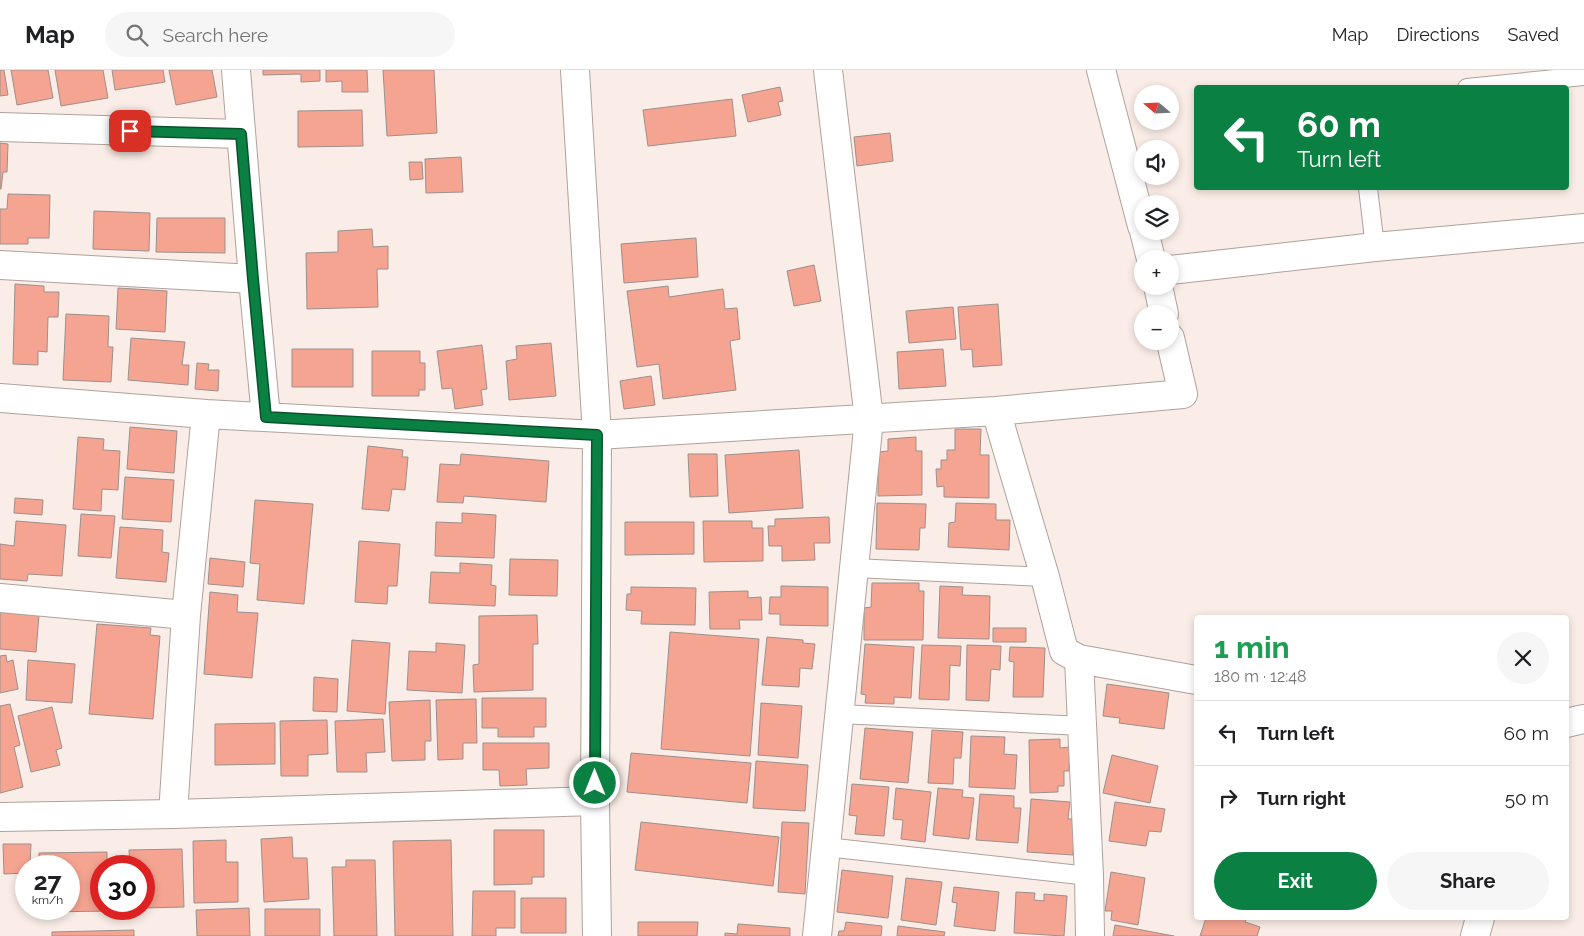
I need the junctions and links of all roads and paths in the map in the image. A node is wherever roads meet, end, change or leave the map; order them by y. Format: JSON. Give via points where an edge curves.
{"nodes":[{"id":1,"x":236,"y":70,"type":"edge"},
{"id":2,"x":574,"y":70,"type":"edge"},
{"id":3,"x":828,"y":70,"type":"edge"},
{"id":4,"x":1101,"y":70,"type":"edge"},
{"id":5,"x":1584,"y":76,"type":"edge"},
{"id":6,"x":1496,"y":85,"type":"edge"},
{"id":7,"x":0,"y":127,"type":"edge"},
{"id":8,"x":241,"y":134,"type":"junction"},
{"id":9,"x":1368,"y":190,"type":"edge"},
{"id":10,"x":1134,"y":196,"type":"edge"},
{"id":11,"x":1584,"y":228,"type":"edge"},
{"id":12,"x":1375,"y":247,"type":"junction"},
{"id":13,"x":0,"y":265,"type":"edge"},
{"id":14,"x":1179,"y":269,"type":"edge"},
{"id":15,"x":253,"y":279,"type":"junction"},
{"id":16,"x":1173,"y":350,"type":"edge"},
{"id":17,"x":0,"y":398,"type":"edge"},
{"id":18,"x":996,"y":411,"type":"junction"},
{"id":19,"x":206,"y":414,"type":"junction"},
{"id":20,"x":266,"y":417,"type":"junction"},
{"id":21,"x":869,"y":418,"type":"junction"},
{"id":22,"x":597,"y":435,"type":"junction"},
{"id":23,"x":854,"y":568,"type":"junction"},
{"id":24,"x":1045,"y":577,"type":"junction"},
{"id":25,"x":0,"y":598,"type":"edge"},
{"id":26,"x":186,"y":615,"type":"junction"},
{"id":27,"x":1079,"y":659,"type":"junction"},
{"id":28,"x":1194,"y":680,"type":"edge"},
{"id":29,"x":840,"y":714,"type":"junction"},
{"id":30,"x":1584,"y":719,"type":"edge"},
{"id":31,"x":1569,"y":722,"type":"edge"},
{"id":32,"x":1082,"y":726,"type":"junction"},
{"id":33,"x":595,"y":802,"type":"junction"},
{"id":34,"x":173,"y":814,"type":"junction"},
{"id":35,"x":0,"y":817,"type":"edge"},
{"id":36,"x":826,"y":847,"type":"junction"},
{"id":37,"x":1089,"y":876,"type":"junction"},
{"id":38,"x":1479,"y":920,"type":"edge"},
{"id":39,"x":598,"y":936,"type":"edge"},
{"id":40,"x":817,"y":936,"type":"edge"},
{"id":41,"x":1090,"y":936,"type":"edge"},
{"id":42,"x":1475,"y":936,"type":"edge"}],
"edges":[{"from":1,"to":8,"type":"street"},
{"from":2,"to":22,"type":"street"},
{"from":3,"to":21,"type":"street"},
{"from":4,"to":10,"type":"street"},
{"from":5,"to":6,"type":"lane"},
{"from":7,"to":8,"type":"street"},
{"from":8,"to":15,"type":"street"},
{"from":9,"to":12,"type":"lane"},
{"from":11,"to":12,"type":"street"},
{"from":12,"to":14,"type":"street"},
{"from":13,"to":15,"type":"street"},
{"from":15,"to":20,"type":"street"},
{"from":16,"to":18,"type":"street","via":[[1183,394]]},
{"from":17,"to":19,"type":"street"},
{"from":18,"to":21,"type":"street"},
{"from":18,"to":24,"type":"street"},
{"from":19,"to":20,"type":"street"},
{"from":19,"to":26,"type":"street"},
{"from":20,"to":22,"type":"street"},
{"from":21,"to":22,"type":"street"},
{"from":21,"to":23,"type":"street"},
{"from":22,"to":33,"type":"street"},
{"from":23,"to":24,"type":"lane"},
{"from":23,"to":29,"type":"street"},
{"from":24,"to":27,"type":"street","via":[[1064,651]]},
{"from":25,"to":26,"type":"street"},
{"from":26,"to":34,"type":"street"},
{"from":27,"to":28,"type":"street"},
{"from":27,"to":32,"type":"street"},
{"from":29,"to":32,"type":"lane"},
{"from":29,"to":36,"type":"street"},
{"from":30,"to":31,"type":"street"},
{"from":32,"to":37,"type":"street"},
{"from":33,"to":34,"type":"street"},
{"from":33,"to":39,"type":"street"},
{"from":34,"to":35,"type":"street"},
{"from":36,"to":37,"type":"lane"},
{"from":36,"to":40,"type":"street"},
{"from":37,"to":41,"type":"street"},
{"from":38,"to":42,"type":"street"}]}
